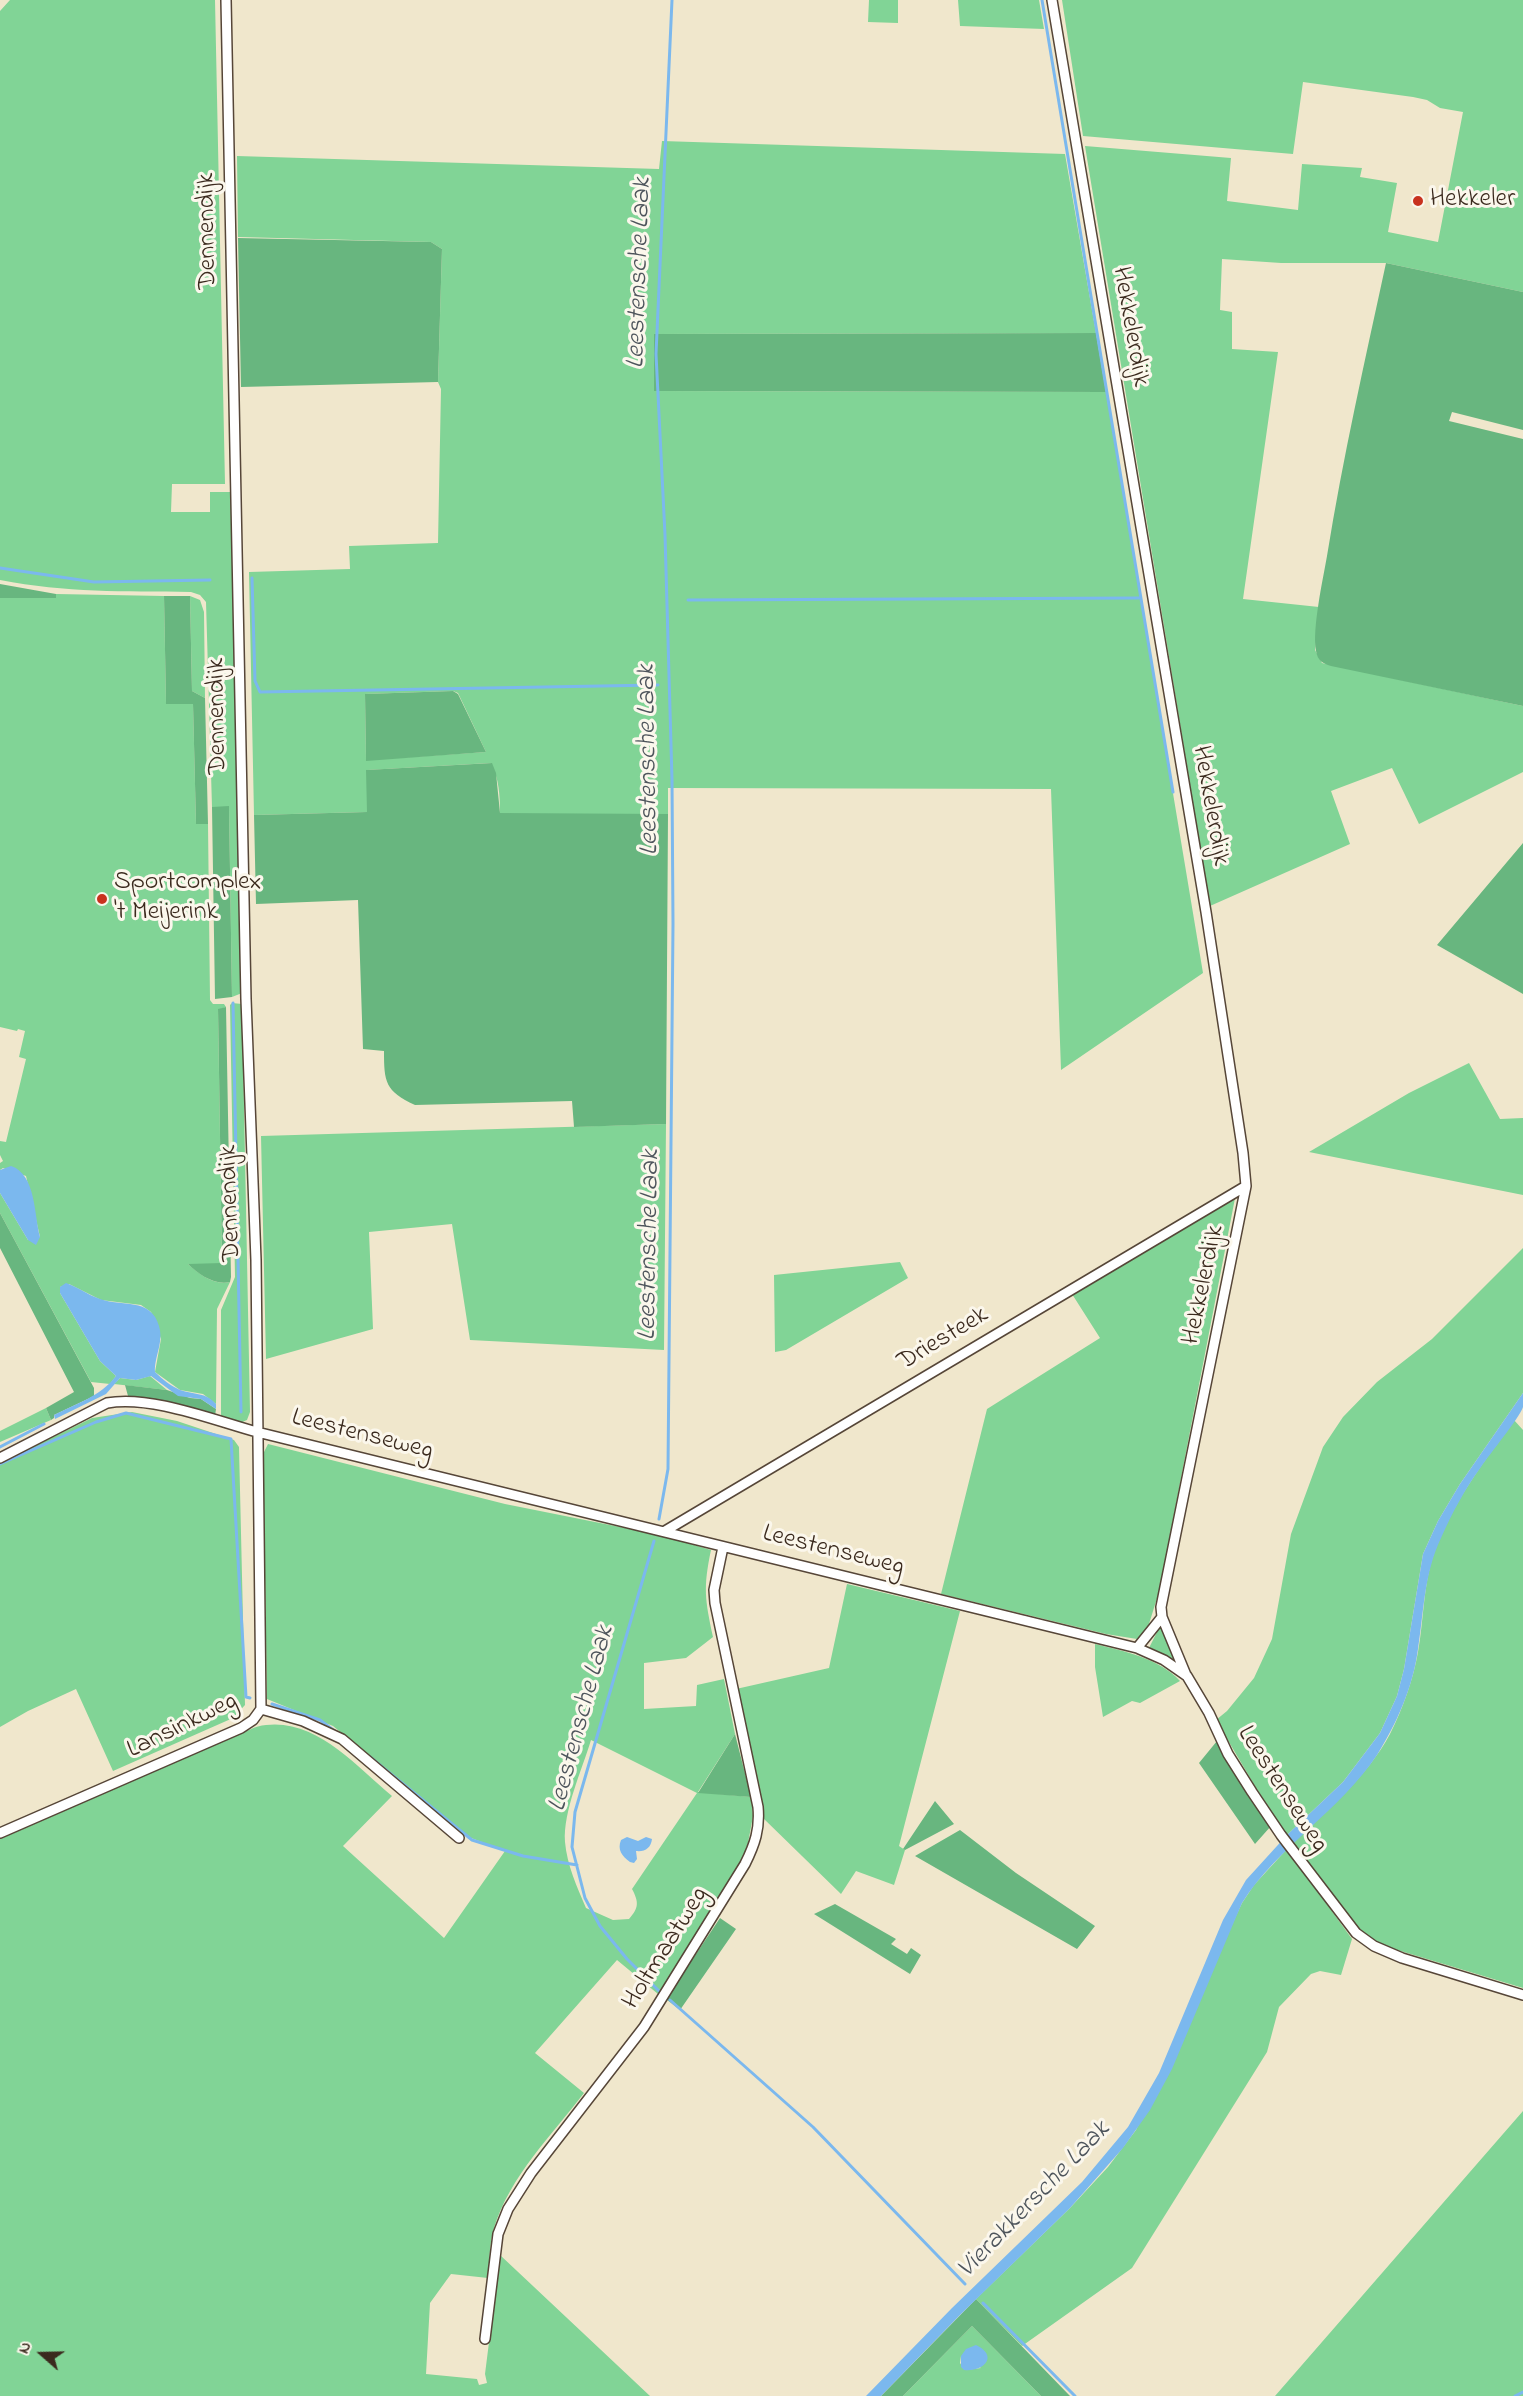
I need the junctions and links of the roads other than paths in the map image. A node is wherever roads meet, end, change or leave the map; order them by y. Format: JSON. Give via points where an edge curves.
{"nodes":[{"id":1,"x":226,"y":0,"type":"edge"},
{"id":2,"x":1052,"y":0,"type":"edge"},
{"id":3,"x":1246,"y":1186,"type":"junction"},
{"id":4,"x":257,"y":1432,"type":"junction"},
{"id":5,"x":0,"y":1458,"type":"edge"},
{"id":6,"x":665,"y":1531,"type":"junction"},
{"id":7,"x":723,"y":1547,"type":"junction"},
{"id":8,"x":1162,"y":1617,"type":"junction"},
{"id":9,"x":1137,"y":1648,"type":"junction"},
{"id":10,"x":1187,"y":1676,"type":"junction"},
{"id":11,"x":261,"y":1709,"type":"junction"},
{"id":12,"x":0,"y":1833,"type":"edge"},
{"id":13,"x":459,"y":1838,"type":"dead end"},
{"id":14,"x":1523,"y":1995,"type":"edge"},
{"id":15,"x":485,"y":2339,"type":"dead end"}],
"edges":[{"from":1,"to":4,"type":"street","name":"Dennendijk"},
{"from":2,"to":3,"type":"street","name":"Hekkelerdijk","via":[[1206,912]]},
{"from":3,"to":6,"type":"street","name":"Driesteek"},
{"from":3,"to":8,"type":"street","name":"Hekkelerdijk","via":[[1167,1569]]},
{"from":4,"to":5,"type":"street","name":"Leestenseweg","via":[[154,1404],[122,1401],[92,1410]]},
{"from":4,"to":6,"type":"street","name":"Leestenseweg"},
{"from":4,"to":11,"type":"street","name":"Lansinkweg"},
{"from":6,"to":7,"type":"street","name":"Leestenseweg"},
{"from":7,"to":9,"type":"street","name":"Leestenseweg"},
{"from":7,"to":15,"type":"street","name":"Holtmaatweg","via":[[715,1603],[758,1807],[760,1824],[755,1842],[644,2026],[531,2173],[508,2209],[498,2234]]},
{"from":8,"to":9,"type":"street"},
{"from":8,"to":10,"type":"street","name":"Hekkelerdijk"},
{"from":9,"to":10,"type":"street","name":"Leestenseweg"},
{"from":10,"to":14,"type":"street","name":"Leestenseweg","via":[[1228,1754],[1258,1800],[1356,1933],[1402,1958]]},
{"from":11,"to":12,"type":"street","name":"Lansinkweg","via":[[241,1728]]},
{"from":11,"to":13,"type":"street","via":[[303,1721],[342,1739]]}]}
